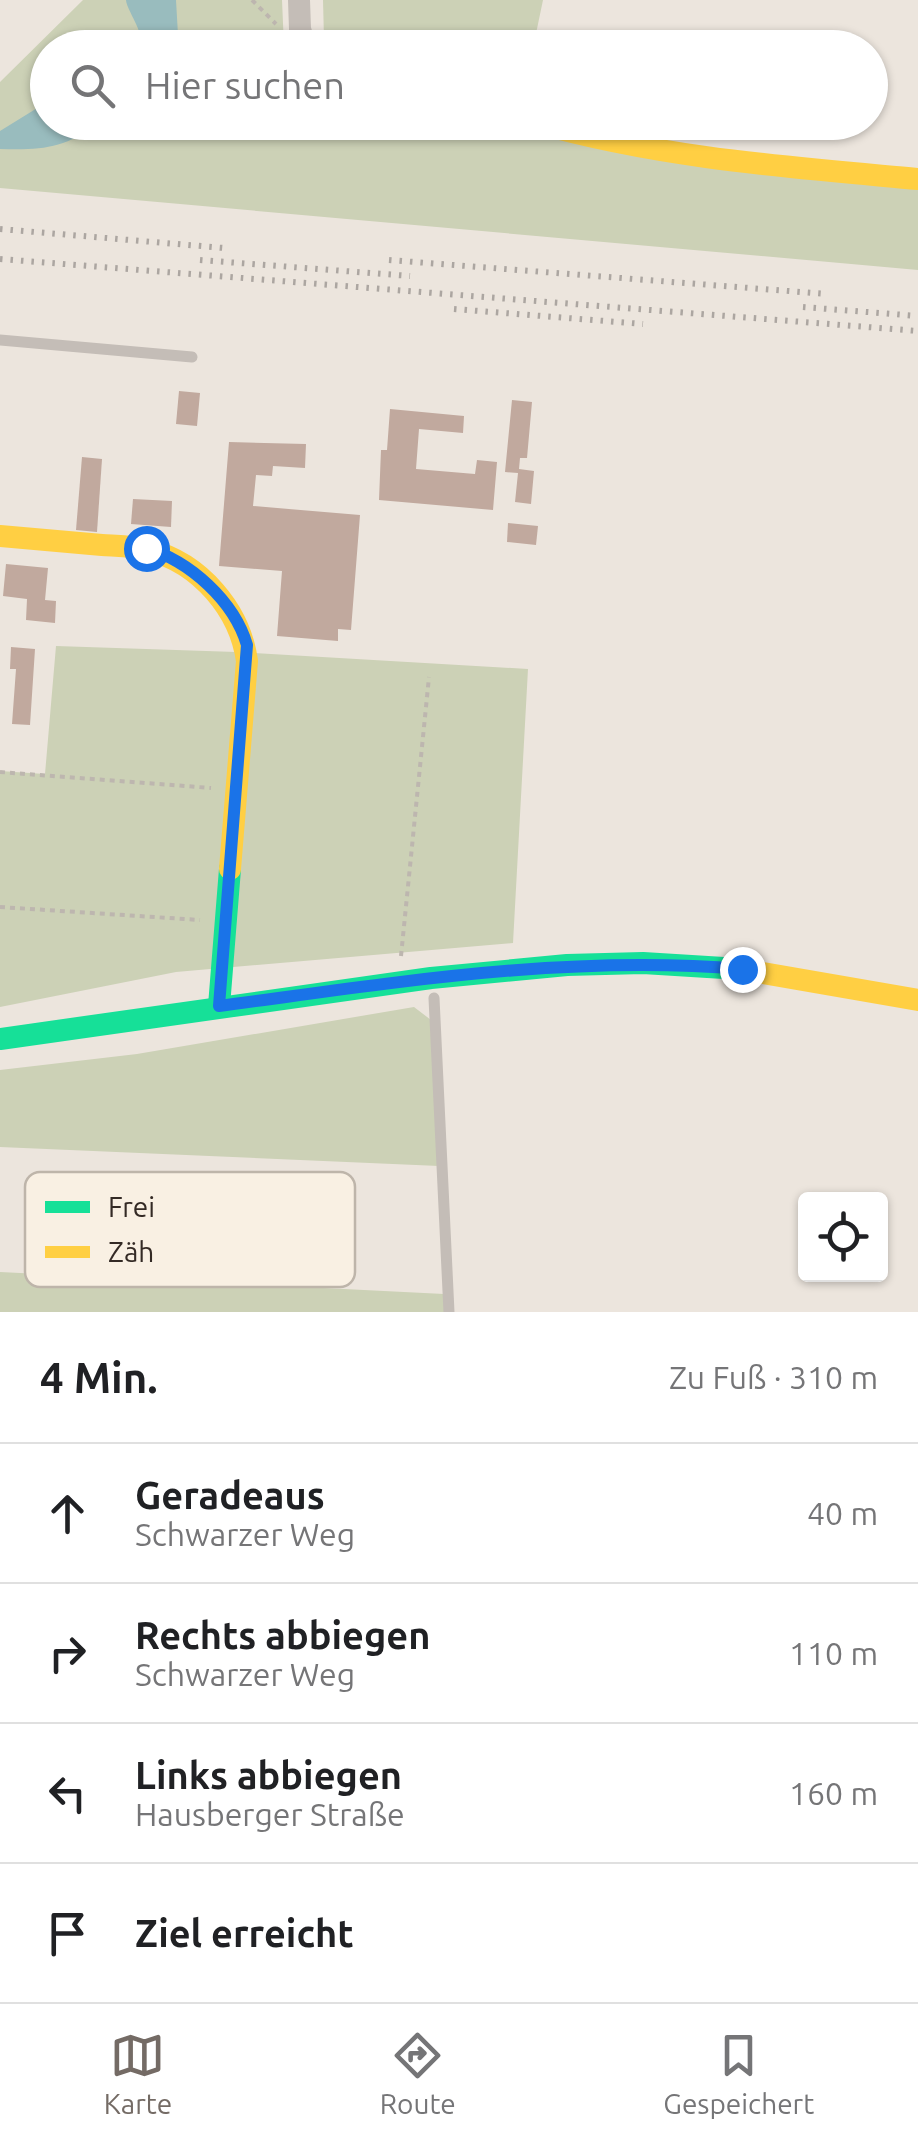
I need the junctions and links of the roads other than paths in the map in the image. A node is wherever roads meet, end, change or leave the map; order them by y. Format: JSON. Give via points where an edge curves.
{"nodes":[{"id":1,"x":300,"y":2,"type":"edge"},
{"id":2,"x":302,"y":30,"type":"edge"},
{"id":3,"x":610,"y":140,"type":"edge"},
{"id":4,"x":918,"y":178,"type":"edge"},
{"id":5,"x":0,"y":340,"type":"edge"},
{"id":6,"x":192,"y":357,"type":"dead end"},
{"id":7,"x":0,"y":536,"type":"edge"},
{"id":8,"x":434,"y":998,"type":"dead end"},
{"id":9,"x":918,"y":1000,"type":"edge"},
{"id":10,"x":219,"y":1006,"type":"junction"},
{"id":11,"x":0,"y":1039,"type":"edge"},
{"id":12,"x":449,"y":1312,"type":"edge"}],
"edges":[{"from":1,"to":2,"type":"street"},
{"from":3,"to":4,"type":"street","via":[[736,162]]},
{"from":5,"to":6,"type":"lane"},
{"from":7,"to":10,"type":"street","via":[[146,548],[180,563],[242,629],[247,645]]},
{"from":8,"to":12,"type":"lane"},
{"from":9,"to":10,"type":"street","via":[[693,964],[567,965]]},
{"from":10,"to":11,"type":"street"}]}
